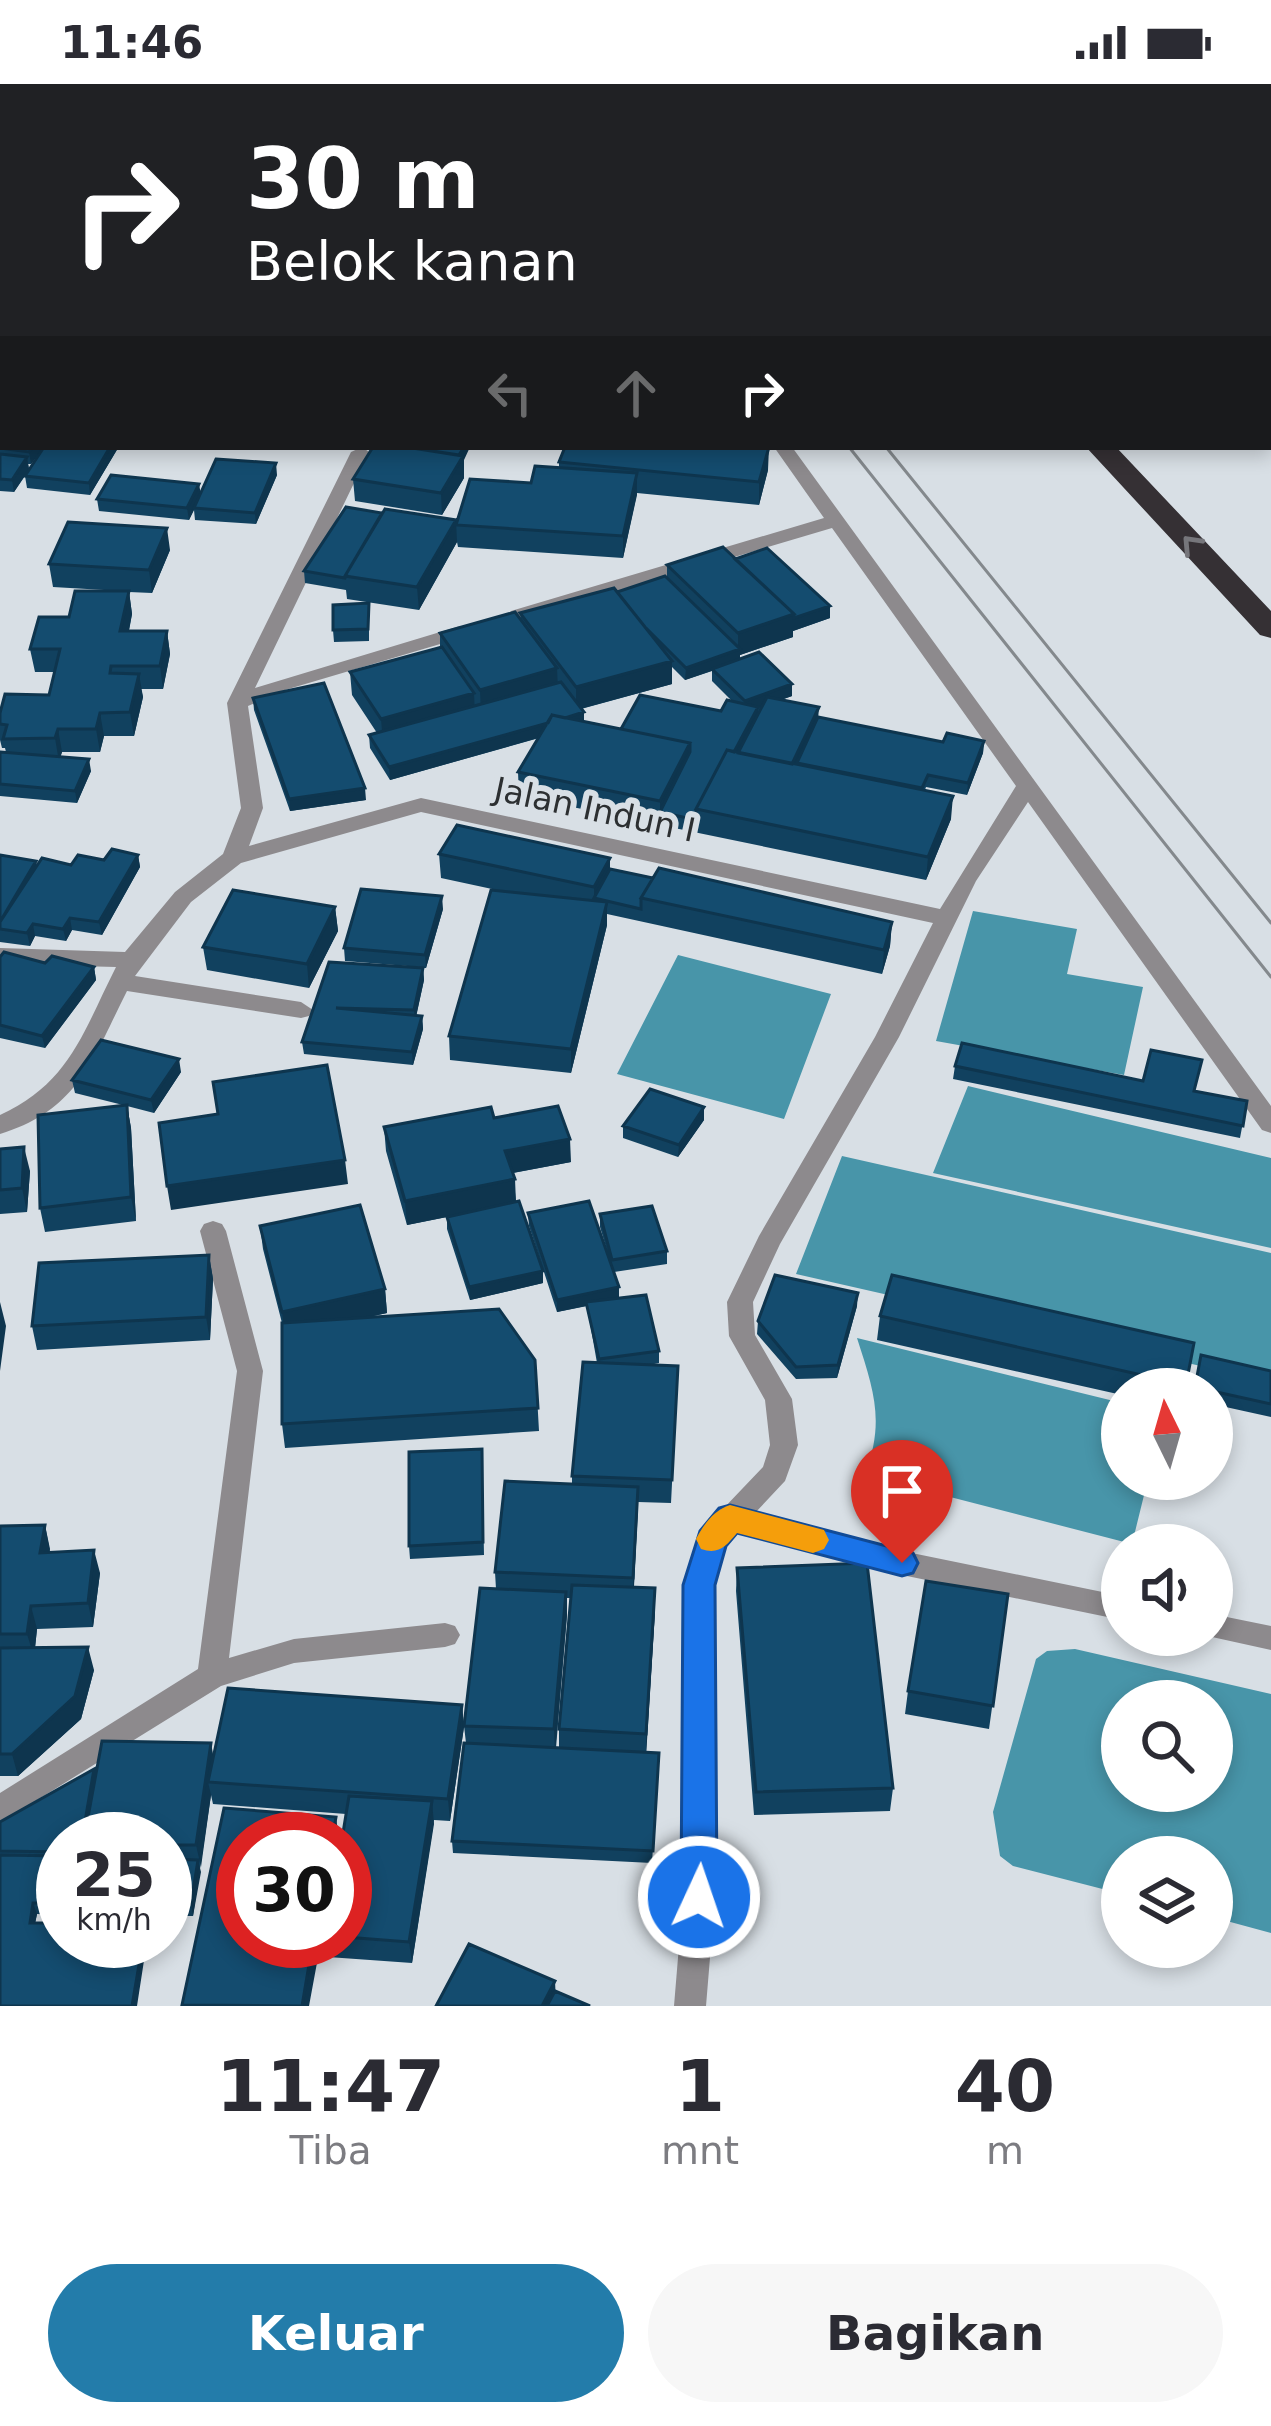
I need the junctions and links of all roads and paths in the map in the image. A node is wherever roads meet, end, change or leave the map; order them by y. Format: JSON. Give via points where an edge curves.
{"nodes":[{"id":1,"x":785,"y":450,"type":"edge"},
{"id":2,"x":1103,"y":450,"type":"edge"},
{"id":3,"x":360,"y":452,"type":"dead end"},
{"id":4,"x":839,"y":520,"type":"junction"},
{"id":5,"x":1271,"y":629,"type":"edge"},
{"id":6,"x":237,"y":703,"type":"junction"},
{"id":7,"x":1029,"y":783,"type":"junction"},
{"id":8,"x":233,"y":858,"type":"junction"},
{"id":9,"x":946,"y":918,"type":"junction"},
{"id":10,"x":0,"y":956,"type":"edge"},
{"id":11,"x":126,"y":971,"type":"junction"},
{"id":12,"x":301,"y":1010,"type":"dead end"},
{"id":13,"x":1271,"y":1124,"type":"edge"},
{"id":14,"x":0,"y":1125,"type":"edge"},
{"id":15,"x":213,"y":1231,"type":"dead end"},
{"id":16,"x":730,"y":1518,"type":"junction"},
{"id":17,"x":1101,"y":1604,"type":"edge"},
{"id":18,"x":1233,"y":1631,"type":"edge"},
{"id":19,"x":445,"y":1635,"type":"dead end"},
{"id":20,"x":1271,"y":1639,"type":"edge"},
{"id":21,"x":212,"y":1676,"type":"junction"},
{"id":22,"x":0,"y":1809,"type":"edge"},
{"id":23,"x":690,"y":2006,"type":"edge"}],
"edges":[{"from":1,"to":4,"type":"street"},
{"from":5,"to":2,"type":"highway","one_way":true},
{"from":3,"to":6,"type":"street"},
{"from":4,"to":6,"type":"street"},
{"from":4,"to":7,"type":"street"},
{"from":6,"to":8,"type":"street","via":[[252,808]]},
{"from":7,"to":9,"type":"street"},
{"from":7,"to":13,"type":"street"},
{"from":8,"to":9,"type":"street","name":"Jalan Indun I","via":[[421,805]]},
{"from":8,"to":11,"type":"street","via":[[183,897]]},
{"from":9,"to":16,"type":"street","via":[[740,1302],[742,1336],[778,1399],[784,1444],[775,1473]]},
{"from":10,"to":11,"type":"street"},
{"from":11,"to":12,"type":"street"},
{"from":11,"to":14,"type":"street","via":[[70,1080]]},
{"from":15,"to":21,"type":"street","via":[[250,1371]]},
{"from":16,"to":17,"type":"street"},
{"from":16,"to":23,"type":"street","via":[[711,1540],[699,1585],[702,1861]]},
{"from":18,"to":20,"type":"street"},
{"from":19,"to":21,"type":"street","via":[[294,1651]]},
{"from":21,"to":22,"type":"street"}]}
